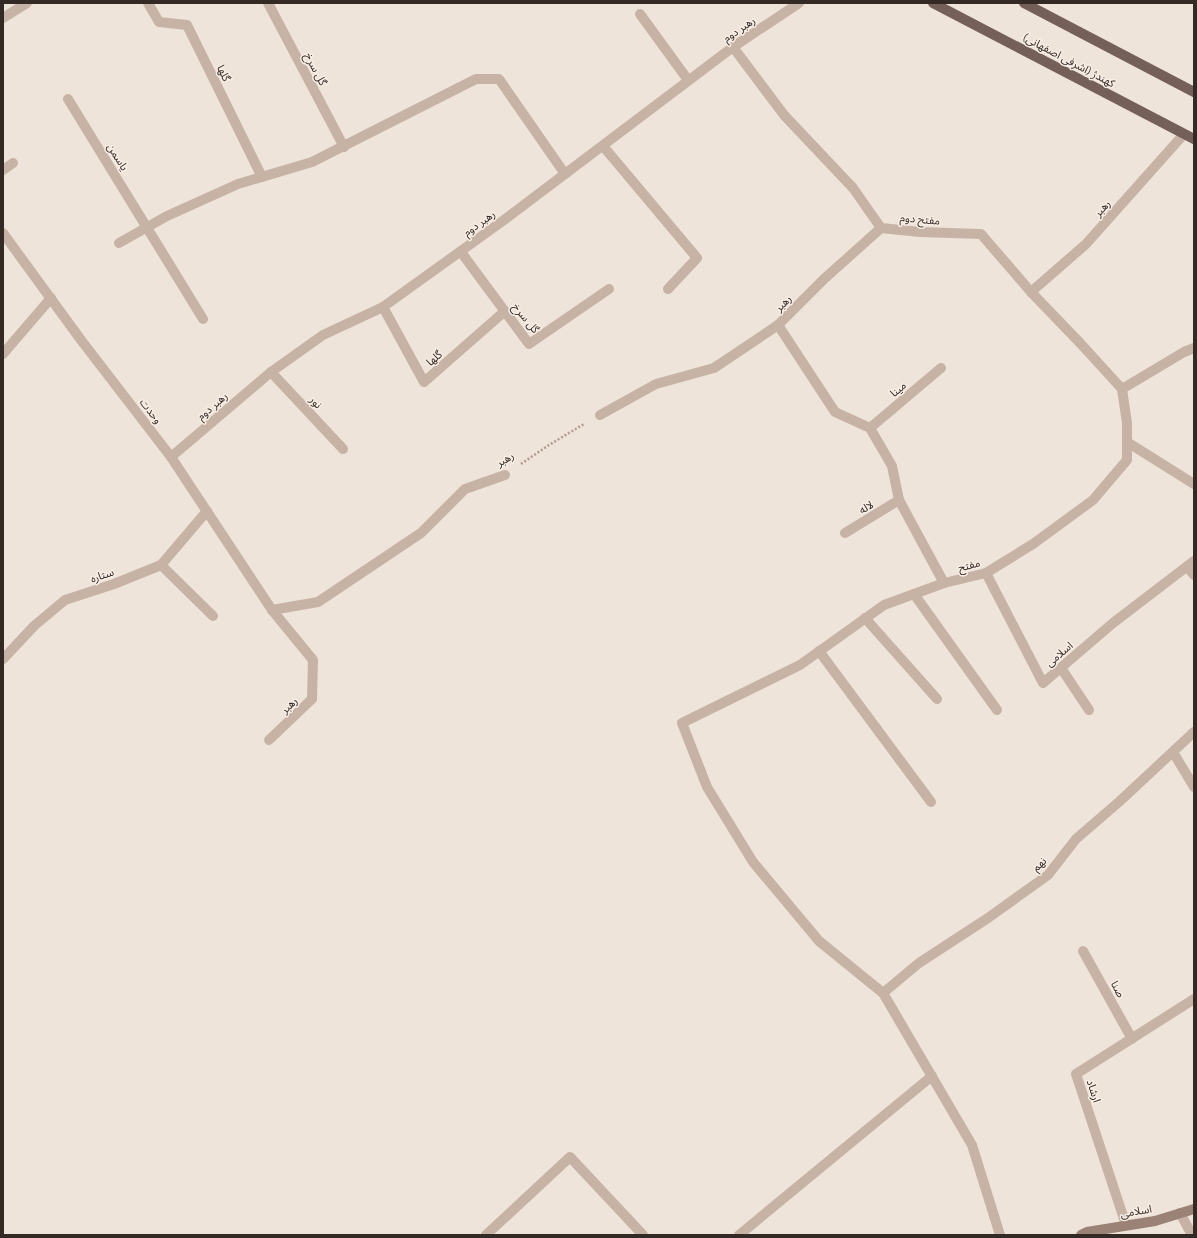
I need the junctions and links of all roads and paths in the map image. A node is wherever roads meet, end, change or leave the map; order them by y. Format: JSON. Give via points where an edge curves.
{"nodes":[{"id":1,"x":27,"y":3,"type":"edge"},
{"id":2,"x":148,"y":3,"type":"edge"},
{"id":3,"x":268,"y":3,"type":"edge"},
{"id":4,"x":799,"y":3,"type":"edge"},
{"id":5,"x":933,"y":3,"type":"edge"},
{"id":6,"x":1024,"y":3,"type":"edge"},
{"id":7,"x":640,"y":14,"type":"dead end"},
{"id":8,"x":3,"y":18,"type":"edge"},
{"id":9,"x":733,"y":47,"type":"junction"},
{"id":10,"x":688,"y":80,"type":"junction"},
{"id":11,"x":1194,"y":92,"type":"edge"},
{"id":12,"x":68,"y":99,"type":"dead end"},
{"id":13,"x":1184,"y":134,"type":"junction"},
{"id":14,"x":1194,"y":139,"type":"edge"},
{"id":15,"x":603,"y":146,"type":"junction"},
{"id":16,"x":344,"y":147,"type":"junction"},
{"id":17,"x":13,"y":163,"type":"dead end"},
{"id":18,"x":3,"y":170,"type":"edge"},
{"id":19,"x":565,"y":174,"type":"junction"},
{"id":20,"x":262,"y":177,"type":"junction"},
{"id":21,"x":147,"y":228,"type":"junction"},
{"id":22,"x":881,"y":228,"type":"junction"},
{"id":23,"x":3,"y":233,"type":"edge"},
{"id":24,"x":119,"y":243,"type":"dead end"},
{"id":25,"x":461,"y":252,"type":"junction"},
{"id":26,"x":609,"y":289,"type":"dead end"},
{"id":27,"x":668,"y":289,"type":"dead end"},
{"id":28,"x":1031,"y":292,"type":"junction"},
{"id":29,"x":51,"y":298,"type":"junction"},
{"id":30,"x":383,"y":308,"type":"junction"},
{"id":31,"x":505,"y":311,"type":"junction"},
{"id":32,"x":203,"y":319,"type":"dead end"},
{"id":33,"x":778,"y":326,"type":"junction"},
{"id":34,"x":1194,"y":348,"type":"edge"},
{"id":35,"x":3,"y":354,"type":"edge"},
{"id":36,"x":941,"y":368,"type":"dead end"},
{"id":37,"x":271,"y":372,"type":"junction"},
{"id":38,"x":1122,"y":389,"type":"junction"},
{"id":39,"x":600,"y":415,"type":"joint"},
{"id":40,"x":870,"y":428,"type":"junction"},
{"id":41,"x":1127,"y":442,"type":"junction"},
{"id":42,"x":343,"y":450,"type":"dead end"},
{"id":43,"x":171,"y":457,"type":"junction"},
{"id":44,"x":505,"y":475,"type":"joint"},
{"id":45,"x":1194,"y":484,"type":"edge"},
{"id":46,"x":899,"y":500,"type":"junction"},
{"id":47,"x":207,"y":511,"type":"junction"},
{"id":48,"x":846,"y":533,"type":"dead end"},
{"id":49,"x":1190,"y":564,"type":"edge"},
{"id":50,"x":161,"y":565,"type":"junction"},
{"id":51,"x":986,"y":573,"type":"junction"},
{"id":52,"x":1194,"y":575,"type":"edge"},
{"id":53,"x":944,"y":583,"type":"junction"},
{"id":54,"x":914,"y":594,"type":"junction"},
{"id":55,"x":272,"y":610,"type":"junction"},
{"id":56,"x":213,"y":616,"type":"dead end"},
{"id":57,"x":865,"y":618,"type":"junction"},
{"id":58,"x":819,"y":651,"type":"junction"},
{"id":59,"x":3,"y":659,"type":"edge"},
{"id":60,"x":1061,"y":668,"type":"junction"},
{"id":61,"x":936,"y":699,"type":"dead end"},
{"id":62,"x":997,"y":710,"type":"dead end"},
{"id":63,"x":1089,"y":710,"type":"dead end"},
{"id":64,"x":1194,"y":732,"type":"edge"},
{"id":65,"x":269,"y":740,"type":"dead end"},
{"id":66,"x":1173,"y":752,"type":"junction"},
{"id":67,"x":1194,"y":787,"type":"edge"},
{"id":68,"x":931,"y":802,"type":"dead end"},
{"id":69,"x":1083,"y":951,"type":"dead end"},
{"id":70,"x":883,"y":993,"type":"junction"},
{"id":71,"x":1194,"y":999,"type":"edge"},
{"id":72,"x":1132,"y":1039,"type":"junction"},
{"id":73,"x":932,"y":1076,"type":"junction"},
{"id":74,"x":1194,"y":1209,"type":"edge"},
{"id":75,"x":1180,"y":1213,"type":"junction"},
{"id":76,"x":1126,"y":1225,"type":"junction"},
{"id":77,"x":486,"y":1235,"type":"edge"},
{"id":78,"x":643,"y":1235,"type":"edge"},
{"id":79,"x":740,"y":1235,"type":"edge"},
{"id":80,"x":1000,"y":1235,"type":"edge"},
{"id":81,"x":1081,"y":1235,"type":"edge"},
{"id":82,"x":1192,"y":1235,"type":"edge"}],
"edges":[{"from":1,"to":8,"type":"street"},
{"from":2,"to":20,"type":"street","name":"گلها","via":[[159,22],[187,25]]},
{"from":3,"to":16,"type":"street","name":"گل سرخ"},
{"from":4,"to":9,"type":"street","name":"رهبر دوم"},
{"from":5,"to":13,"type":"main road","name":"کهندژ (اشرفی اصفهانی)"},
{"from":6,"to":11,"type":"main road"},
{"from":7,"to":10,"type":"street"},
{"from":9,"to":10,"type":"street","name":"رهبر دوم"},
{"from":9,"to":22,"type":"street","via":[[784,115],[853,188]]},
{"from":10,"to":15,"type":"street","name":"رهبر دوم"},
{"from":12,"to":21,"type":"street","name":"یاسمن"},
{"from":13,"to":14,"type":"main road","name":"کهندژ (اشرفی اصفهانی)"},
{"from":13,"to":28,"type":"street","name":"رهبر","via":[[1086,244]]},
{"from":15,"to":19,"type":"street","name":"رهبر دوم"},
{"from":15,"to":27,"type":"street","via":[[698,258]]},
{"from":16,"to":19,"type":"street","via":[[476,79],[498,79]]},
{"from":16,"to":20,"type":"street","via":[[312,162]]},
{"from":17,"to":18,"type":"street"},
{"from":19,"to":25,"type":"street","name":"رهبر دوم"},
{"from":20,"to":21,"type":"street","via":[[238,184],[167,216]]},
{"from":21,"to":24,"type":"street"},
{"from":21,"to":32,"type":"street","name":"یاسمن"},
{"from":22,"to":28,"type":"street","name":"مفتح دوم","via":[[981,234]]},
{"from":22,"to":33,"type":"street","name":"رهبر","via":[[824,279]]},
{"from":23,"to":29,"type":"street","name":"وحدت"},
{"from":25,"to":30,"type":"street","name":"رهبر دوم"},
{"from":25,"to":31,"type":"street","name":"گل سرخ"},
{"from":26,"to":31,"type":"street","name":"گل سرخ","via":[[529,344]]},
{"from":28,"to":38,"type":"street","name":"مفتح دوم"},
{"from":29,"to":35,"type":"street"},
{"from":29,"to":43,"type":"street","name":"وحدت"},
{"from":30,"to":31,"type":"street","name":"گلها","via":[[424,382]]},
{"from":30,"to":37,"type":"street","name":"رهبر دوم","via":[[323,335]]},
{"from":33,"to":39,"type":"street","name":"رهبر","via":[[714,368],[656,384]]},
{"from":33,"to":40,"type":"street","via":[[835,412]]},
{"from":34,"to":38,"type":"street"},
{"from":36,"to":40,"type":"street","name":"مینا"},
{"from":37,"to":42,"type":"street","name":"نور"},
{"from":37,"to":43,"type":"street","name":"رهبر دوم"},
{"from":38,"to":41,"type":"street","name":"مفتح"},
{"from":39,"to":44,"type":"path","name":"رهبر"},
{"from":40,"to":46,"type":"street","via":[[892,466]]},
{"from":41,"to":45,"type":"street"},
{"from":41,"to":51,"type":"street","name":"مفتح","via":[[1127,460],[1093,500],[1033,544]]},
{"from":43,"to":47,"type":"street","name":"وحدت"},
{"from":44,"to":55,"type":"street","name":"رهبر","via":[[465,489],[421,533],[318,602]]},
{"from":46,"to":48,"type":"street","name":"لاله"},
{"from":46,"to":53,"type":"street"},
{"from":47,"to":50,"type":"street","name":"ستاره"},
{"from":47,"to":55,"type":"street","name":"وحدت"},
{"from":49,"to":52,"type":"street","name":"اسلامی"},
{"from":49,"to":60,"type":"street","name":"اسلامی"},
{"from":50,"to":56,"type":"street"},
{"from":50,"to":59,"type":"street","name":"ستاره","via":[[65,600],[34,626]]},
{"from":51,"to":53,"type":"street","name":"مفتح"},
{"from":51,"to":60,"type":"street","name":"اسلامی","via":[[1043,683]]},
{"from":53,"to":54,"type":"street","name":"مفتح"},
{"from":54,"to":57,"type":"street","name":"مفتح","via":[[884,605]]},
{"from":54,"to":62,"type":"street"},
{"from":55,"to":65,"type":"street","name":"رهبر","via":[[313,660],[312,699]]},
{"from":57,"to":58,"type":"street","name":"مفتح"},
{"from":57,"to":61,"type":"street"},
{"from":58,"to":68,"type":"street"},
{"from":58,"to":70,"type":"street","name":"مفتح","via":[[800,665],[682,723],[707,787],[753,862],[819,941]]},
{"from":60,"to":63,"type":"street"},
{"from":64,"to":66,"type":"street","name":"نهم"},
{"from":66,"to":67,"type":"street"},
{"from":66,"to":70,"type":"street","name":"نهم","via":[[1076,839],[1048,875],[919,963]]},
{"from":69,"to":72,"type":"street","name":"صنا"},
{"from":70,"to":73,"type":"street"},
{"from":71,"to":72,"type":"street","name":"ارشاد"},
{"from":72,"to":76,"type":"street","name":"ارشاد","via":[[1076,1074]]},
{"from":73,"to":79,"type":"street"},
{"from":73,"to":80,"type":"street","via":[[972,1145]]},
{"from":74,"to":75,"type":"street","name":"اسلامی"},
{"from":75,"to":76,"type":"street","name":"اسلامی","via":[[1155,1221]]},
{"from":75,"to":82,"type":"street"},
{"from":76,"to":81,"type":"street","name":"اسلامی"},
{"from":77,"to":78,"type":"street","via":[[570,1157]]}]}
